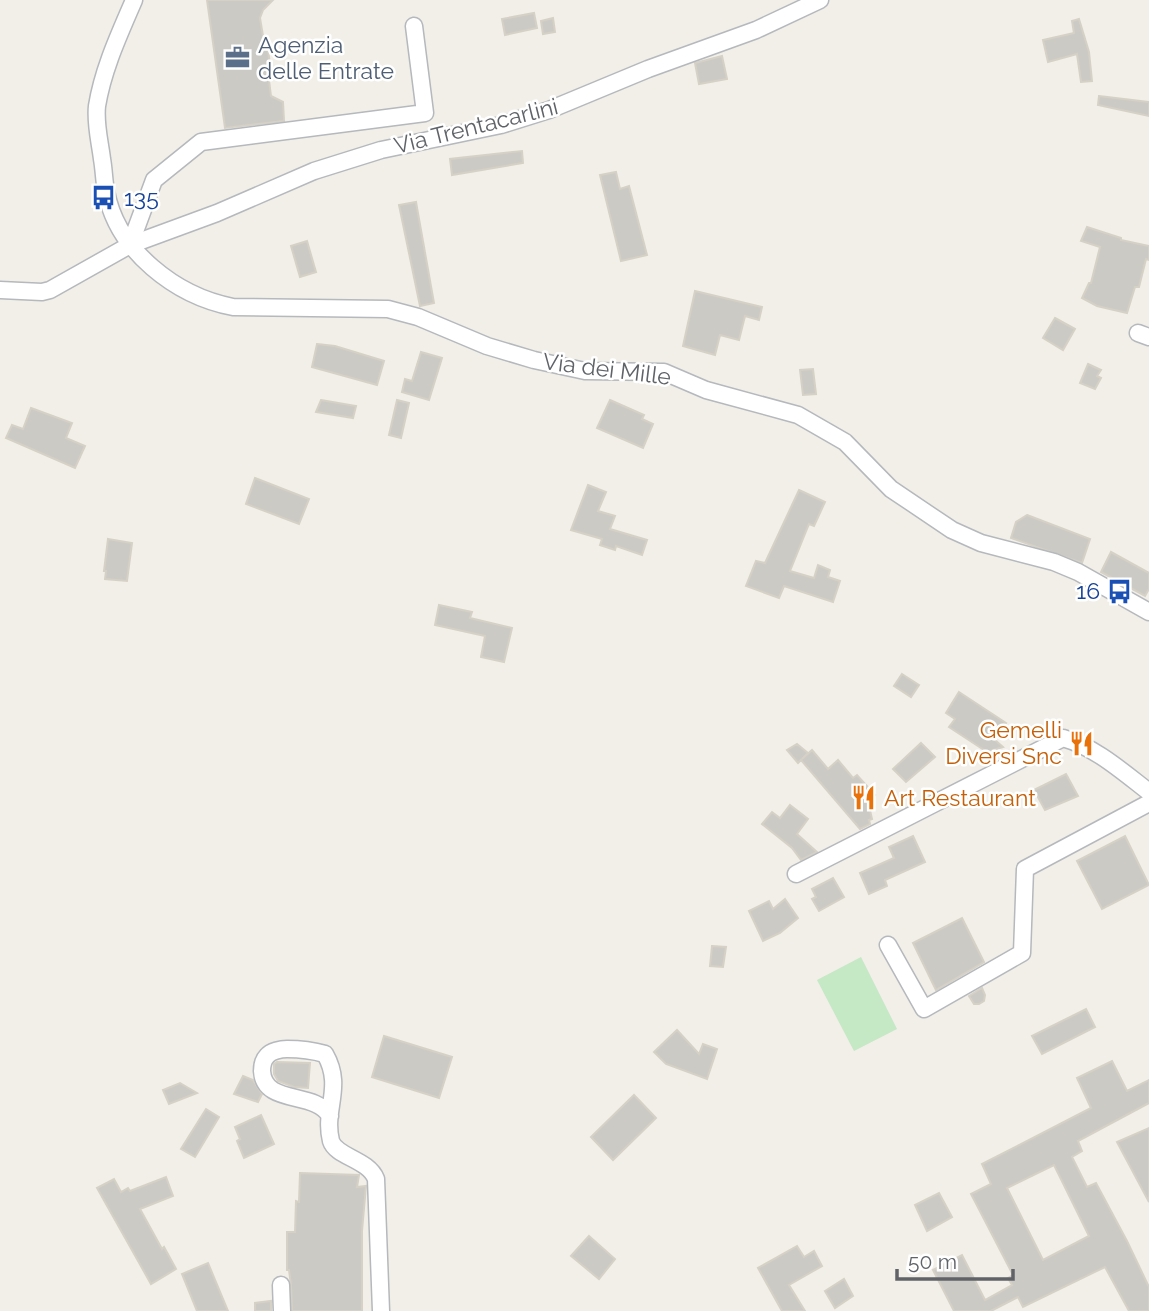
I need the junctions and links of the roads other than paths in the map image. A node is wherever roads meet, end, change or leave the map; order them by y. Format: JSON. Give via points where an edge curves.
{"nodes":[{"id":1,"x":134,"y":0,"type":"edge"},
{"id":2,"x":820,"y":0,"type":"edge"},
{"id":3,"x":414,"y":26,"type":"dead end"},
{"id":4,"x":130,"y":245,"type":"junction"},
{"id":5,"x":0,"y":290,"type":"edge"},
{"id":6,"x":1149,"y":612,"type":"edge"},
{"id":7,"x":1149,"y":792,"type":"edge"},
{"id":8,"x":1149,"y":803,"type":"edge"},
{"id":9,"x":796,"y":874,"type":"dead end"},
{"id":10,"x":888,"y":945,"type":"dead end"},
{"id":11,"x":330,"y":1116,"type":"junction"},
{"id":12,"x":281,"y":1285,"type":"dead end"},
{"id":13,"x":282,"y":1311,"type":"edge"},
{"id":14,"x":381,"y":1311,"type":"edge"}],
"edges":[{"from":1,"to":4,"type":"street","name":"Via dei Mille","via":[[106,67],[96,119],[106,193]]},
{"from":2,"to":4,"type":"street","name":"Via Trentacarlini","via":[[757,30],[549,110],[341,161]]},
{"from":3,"to":4,"type":"street","via":[[425,113],[201,142],[154,180]]},
{"from":4,"to":5,"type":"street","via":[[50,290]]},
{"from":4,"to":6,"type":"street","name":"Via dei Mille","via":[[153,269],[217,303],[388,309],[534,360],[585,371],[664,372],[706,390],[798,415],[845,442],[891,489],[952,530],[981,543],[1054,562]]},
{"from":7,"to":9,"type":"street","via":[[1109,761],[1063,738]]},
{"from":8,"to":10,"type":"street","via":[[1025,869],[1022,953],[923,1009]]},
{"from":11,"to":11,"type":"street","via":[[333,1068],[325,1054],[281,1049],[267,1055],[262,1076],[270,1090],[316,1104]]},
{"from":11,"to":14,"type":"street","via":[[331,1143],[364,1164],[376,1179]]},
{"from":12,"to":13,"type":"street"}]}
